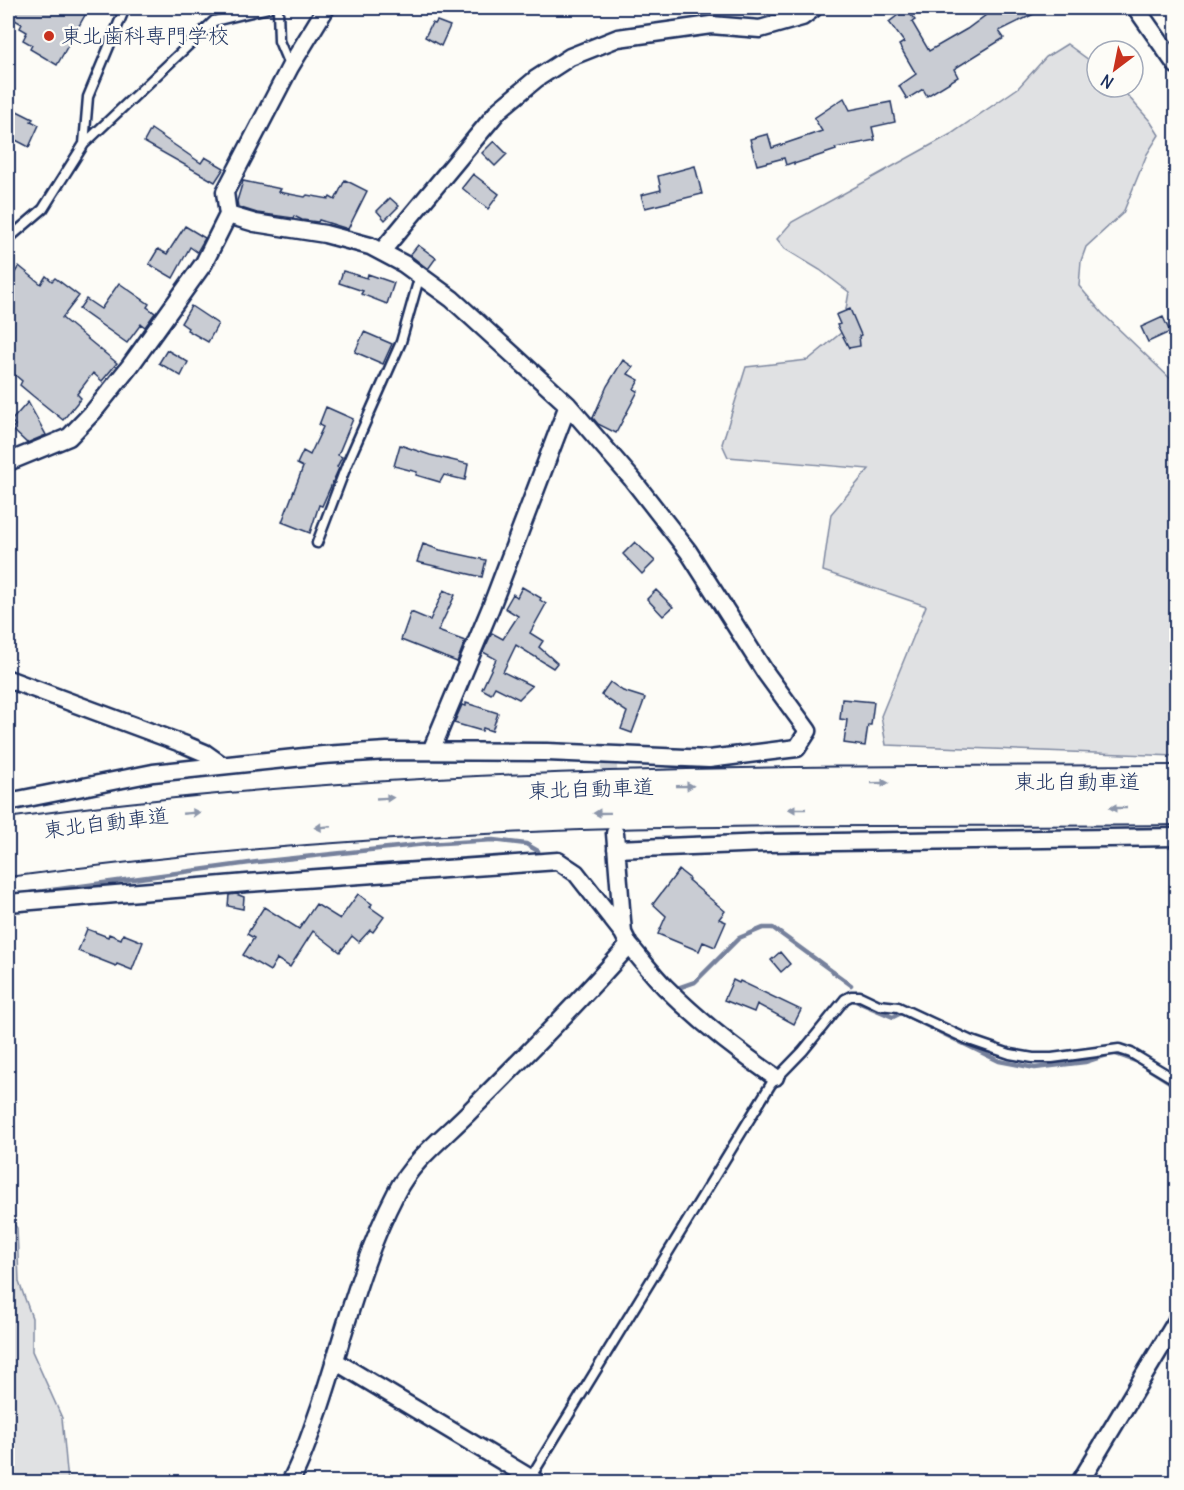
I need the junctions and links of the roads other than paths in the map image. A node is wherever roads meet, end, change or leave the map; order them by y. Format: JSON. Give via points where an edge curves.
{"nodes":[{"id":1,"x":125,"y":8,"type":"edge"},
{"id":2,"x":268,"y":8,"type":"edge"},
{"id":3,"x":278,"y":8,"type":"edge"},
{"id":4,"x":326,"y":8,"type":"edge"},
{"id":5,"x":814,"y":8,"type":"edge"},
{"id":6,"x":1136,"y":8,"type":"edge"},
{"id":7,"x":1176,"y":65,"type":"edge"},
{"id":8,"x":290,"y":67,"type":"junction"},
{"id":9,"x":84,"y":144,"type":"junction"},
{"id":10,"x":228,"y":215,"type":"junction"},
{"id":11,"x":8,"y":239,"type":"edge"},
{"id":12,"x":382,"y":251,"type":"junction"},
{"id":13,"x":420,"y":275,"type":"junction"},
{"id":14,"x":568,"y":405,"type":"junction"},
{"id":15,"x":8,"y":462,"type":"edge"},
{"id":16,"x":317,"y":543,"type":"dead end"},
{"id":17,"x":8,"y":679,"type":"edge"},
{"id":18,"x":431,"y":751,"type":"junction"},
{"id":19,"x":222,"y":765,"type":"junction"},
{"id":20,"x":1176,"y":782,"type":"edge"},
{"id":21,"x":8,"y":802,"type":"edge"},
{"id":22,"x":1176,"y":808,"type":"edge"},
{"id":23,"x":8,"y":835,"type":"edge"},
{"id":24,"x":1176,"y":837,"type":"edge"},
{"id":25,"x":8,"y":860,"type":"edge"},
{"id":26,"x":8,"y":903,"type":"edge"},
{"id":27,"x":625,"y":945,"type":"junction"},
{"id":28,"x":776,"y":1077,"type":"junction"},
{"id":29,"x":1176,"y":1080,"type":"edge"},
{"id":30,"x":1176,"y":1322,"type":"edge"},
{"id":31,"x":335,"y":1361,"type":"junction"},
{"id":32,"x":531,"y":1481,"type":"edge"},
{"id":33,"x":290,"y":1482,"type":"edge"},
{"id":34,"x":1080,"y":1482,"type":"edge"}],
"edges":[{"from":1,"to":9,"type":"lane","via":[[88,97]]},
{"from":2,"to":9,"type":"lane","via":[[213,21]]},
{"from":3,"to":8,"type":"lane","via":[[279,40]]},
{"from":4,"to":8,"type":"street"},
{"from":5,"to":12,"type":"street","via":[[802,17],[760,29],[711,25],[618,38],[570,57],[499,110]]},
{"from":6,"to":7,"type":"street"},
{"from":8,"to":10,"type":"street","via":[[225,192]]},
{"from":9,"to":11,"type":"lane","via":[[43,209]]},
{"from":10,"to":12,"type":"street","via":[[325,234]]},
{"from":10,"to":15,"type":"street","via":[[204,263],[94,411],[69,437]]},
{"from":12,"to":13,"type":"street"},
{"from":13,"to":14,"type":"street","via":[[452,299]]},
{"from":13,"to":16,"type":"lane","via":[[401,342]]},
{"from":14,"to":18,"type":"street"},
{"from":14,"to":18,"type":"street","via":[[688,551],[765,672],[808,731],[797,748],[709,759]]},
{"from":17,"to":19,"type":"street","via":[[186,745]]},
{"from":18,"to":19,"type":"street","via":[[334,754]]},
{"from":19,"to":21,"type":"street","via":[[153,773]]},
{"from":23,"to":20,"type":"highway","name":"東北自動車道","one_way":true,"via":[[292,804],[528,790],[761,784]]},
{"from":22,"to":25,"type":"highway","name":"東北自動車道","one_way":true,"via":[[758,809],[529,815],[184,838]]},
{"from":24,"to":27,"type":"street","via":[[766,843],[616,841]]},
{"from":26,"to":27,"type":"street","via":[[558,861],[576,873]]},
{"from":27,"to":28,"type":"street","via":[[724,1041]]},
{"from":27,"to":31,"type":"street","via":[[585,994],[430,1148],[406,1177],[369,1256]]},
{"from":28,"to":29,"type":"lane","via":[[803,1051],[839,1003],[854,995],[882,1006],[902,1008],[997,1051],[1052,1058],[1113,1048],[1131,1053]]},
{"from":28,"to":32,"type":"lane"},
{"from":30,"to":34,"type":"street"},
{"from":31,"to":32,"type":"street"},
{"from":31,"to":33,"type":"street"}]}
